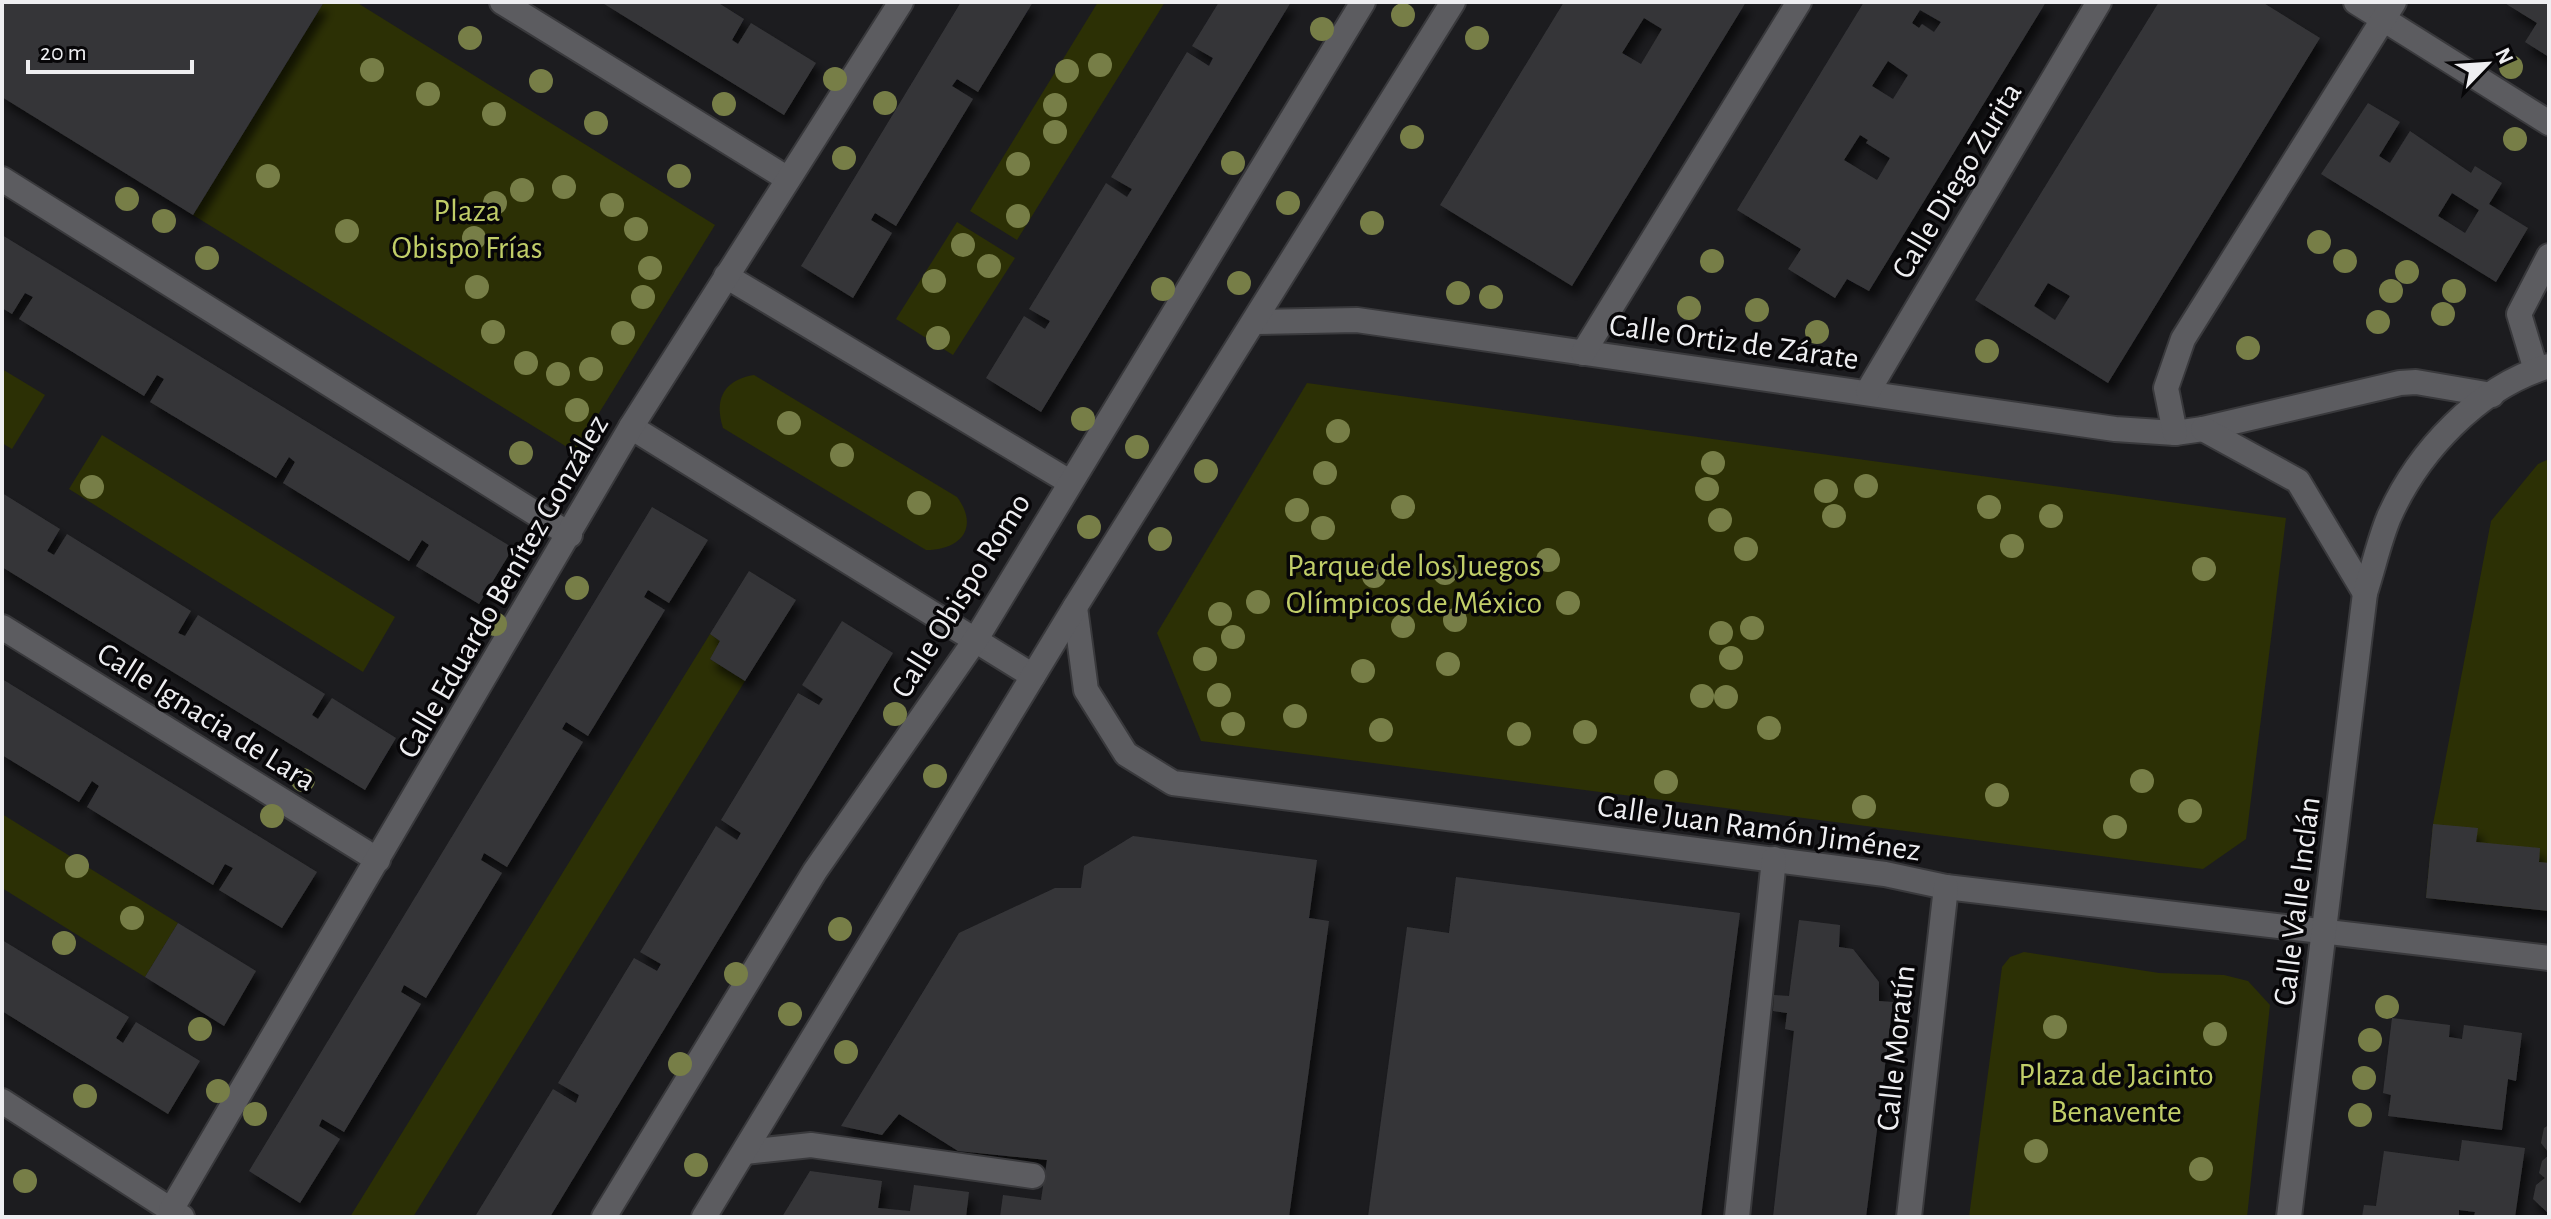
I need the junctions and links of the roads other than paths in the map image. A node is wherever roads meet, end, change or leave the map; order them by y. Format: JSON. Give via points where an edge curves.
{"nodes":[{"id":1,"x":502,"y":2,"type":"edge"},
{"id":2,"x":901,"y":2,"type":"edge"},
{"id":3,"x":1363,"y":2,"type":"edge"},
{"id":4,"x":1453,"y":2,"type":"edge"},
{"id":5,"x":1799,"y":2,"type":"edge"},
{"id":6,"x":2099,"y":2,"type":"edge"},
{"id":7,"x":2356,"y":2,"type":"edge"},
{"id":8,"x":2389,"y":11,"type":"edge"},
{"id":9,"x":2549,"y":123,"type":"edge"},
{"id":10,"x":2,"y":179,"type":"edge"},
{"id":11,"x":788,"y":179,"type":"junction"},
{"id":12,"x":2549,"y":256,"type":"edge"},
{"id":13,"x":726,"y":276,"type":"junction"},
{"id":14,"x":1256,"y":322,"type":"junction"},
{"id":15,"x":1583,"y":353,"type":"junction"},
{"id":16,"x":2542,"y":368,"type":"edge"},
{"id":17,"x":1868,"y":391,"type":"junction"},
{"id":18,"x":2492,"y":395,"type":"junction"},
{"id":19,"x":631,"y":427,"type":"junction"},
{"id":20,"x":2203,"y":429,"type":"junction"},
{"id":21,"x":2175,"y":433,"type":"junction"},
{"id":22,"x":1068,"y":481,"type":"junction"},
{"id":23,"x":570,"y":535,"type":"junction"},
{"id":24,"x":2365,"y":593,"type":"junction"},
{"id":25,"x":1075,"y":607,"type":"junction"},
{"id":26,"x":2,"y":627,"type":"edge"},
{"id":27,"x":976,"y":639,"type":"junction"},
{"id":28,"x":1033,"y":676,"type":"junction"},
{"id":29,"x":1774,"y":859,"type":"junction"},
{"id":30,"x":378,"y":860,"type":"junction"},
{"id":31,"x":1946,"y":887,"type":"junction"},
{"id":32,"x":2325,"y":930,"type":"junction"},
{"id":33,"x":2549,"y":958,"type":"edge"},
{"id":34,"x":2,"y":1101,"type":"edge"},
{"id":35,"x":745,"y":1152,"type":"junction"},
{"id":36,"x":1033,"y":1176,"type":"dead end"},
{"id":37,"x":177,"y":1214,"type":"edge"},
{"id":38,"x":604,"y":1217,"type":"edge"},
{"id":39,"x":704,"y":1217,"type":"edge"},
{"id":40,"x":1737,"y":1217,"type":"edge"},
{"id":41,"x":1909,"y":1217,"type":"edge"},
{"id":42,"x":2289,"y":1217,"type":"edge"}],
"edges":[{"from":1,"to":11,"type":"street"},
{"from":2,"to":11,"type":"street","name":"Calle Eduardo Benítez González"},
{"from":3,"to":22,"type":"street","name":"Calle Obispo Romo"},
{"from":4,"to":14,"type":"street"},
{"from":5,"to":15,"type":"street"},
{"from":6,"to":17,"type":"street","name":"Calle Diego Zurita"},
{"from":7,"to":8,"type":"street"},
{"from":8,"to":9,"type":"street"},
{"from":8,"to":21,"type":"street","via":[[2183,339],[2166,388]]},
{"from":10,"to":23,"type":"street"},
{"from":11,"to":13,"type":"street","name":"Calle Eduardo Benítez González"},
{"from":12,"to":16,"type":"street","via":[[2519,314]]},
{"from":13,"to":19,"type":"street","name":"Calle Eduardo Benítez González"},
{"from":13,"to":22,"type":"street"},
{"from":14,"to":15,"type":"street","name":"Calle Ortiz de Zárate","via":[[1357,320]]},
{"from":14,"to":25,"type":"street"},
{"from":15,"to":17,"type":"street","name":"Calle Ortiz de Zárate"},
{"from":16,"to":18,"type":"street"},
{"from":17,"to":21,"type":"street","name":"Calle Ortiz de Zárate","via":[[2115,429]]},
{"from":18,"to":20,"type":"street","name":"Calle Ortiz de Zárate","via":[[2400,383]]},
{"from":18,"to":24,"type":"street","via":[[2448,429],[2411,474],[2388,520]]},
{"from":19,"to":23,"type":"street","name":"Calle Eduardo Benítez González"},
{"from":19,"to":27,"type":"street"},
{"from":20,"to":21,"type":"street","name":"Calle Ortiz de Zárate"},
{"from":20,"to":24,"type":"street","via":[[2298,481]]},
{"from":22,"to":27,"type":"street","name":"Calle Obispo Romo"},
{"from":23,"to":30,"type":"street","name":"Calle Eduardo Benítez González"},
{"from":24,"to":32,"type":"street","name":"Calle Valle Inclán"},
{"from":25,"to":28,"type":"street"},
{"from":25,"to":29,"type":"street","name":"Calle Juan Ramón Jiménez","via":[[1086,690],[1126,754],[1173,783]]},
{"from":26,"to":30,"type":"street","name":"Calle Ignacia de Lara"},
{"from":27,"to":28,"type":"street"},
{"from":27,"to":38,"type":"street","name":"Calle Obispo Romo","via":[[815,871]]},
{"from":28,"to":35,"type":"street"},
{"from":29,"to":31,"type":"street","name":"Calle Juan Ramón Jiménez"},
{"from":29,"to":40,"type":"street"},
{"from":30,"to":37,"type":"street","name":"Calle Eduardo Benítez González"},
{"from":31,"to":32,"type":"street","name":"Calle Juan Ramón Jiménez"},
{"from":31,"to":41,"type":"street","name":"Calle Moratín"},
{"from":32,"to":33,"type":"street","name":"Calle Juan Ramón Jiménez"},
{"from":32,"to":42,"type":"street","name":"Calle Valle Inclán"},
{"from":34,"to":37,"type":"street"},
{"from":35,"to":36,"type":"street","via":[[811,1145]]},
{"from":35,"to":39,"type":"street"}]}
